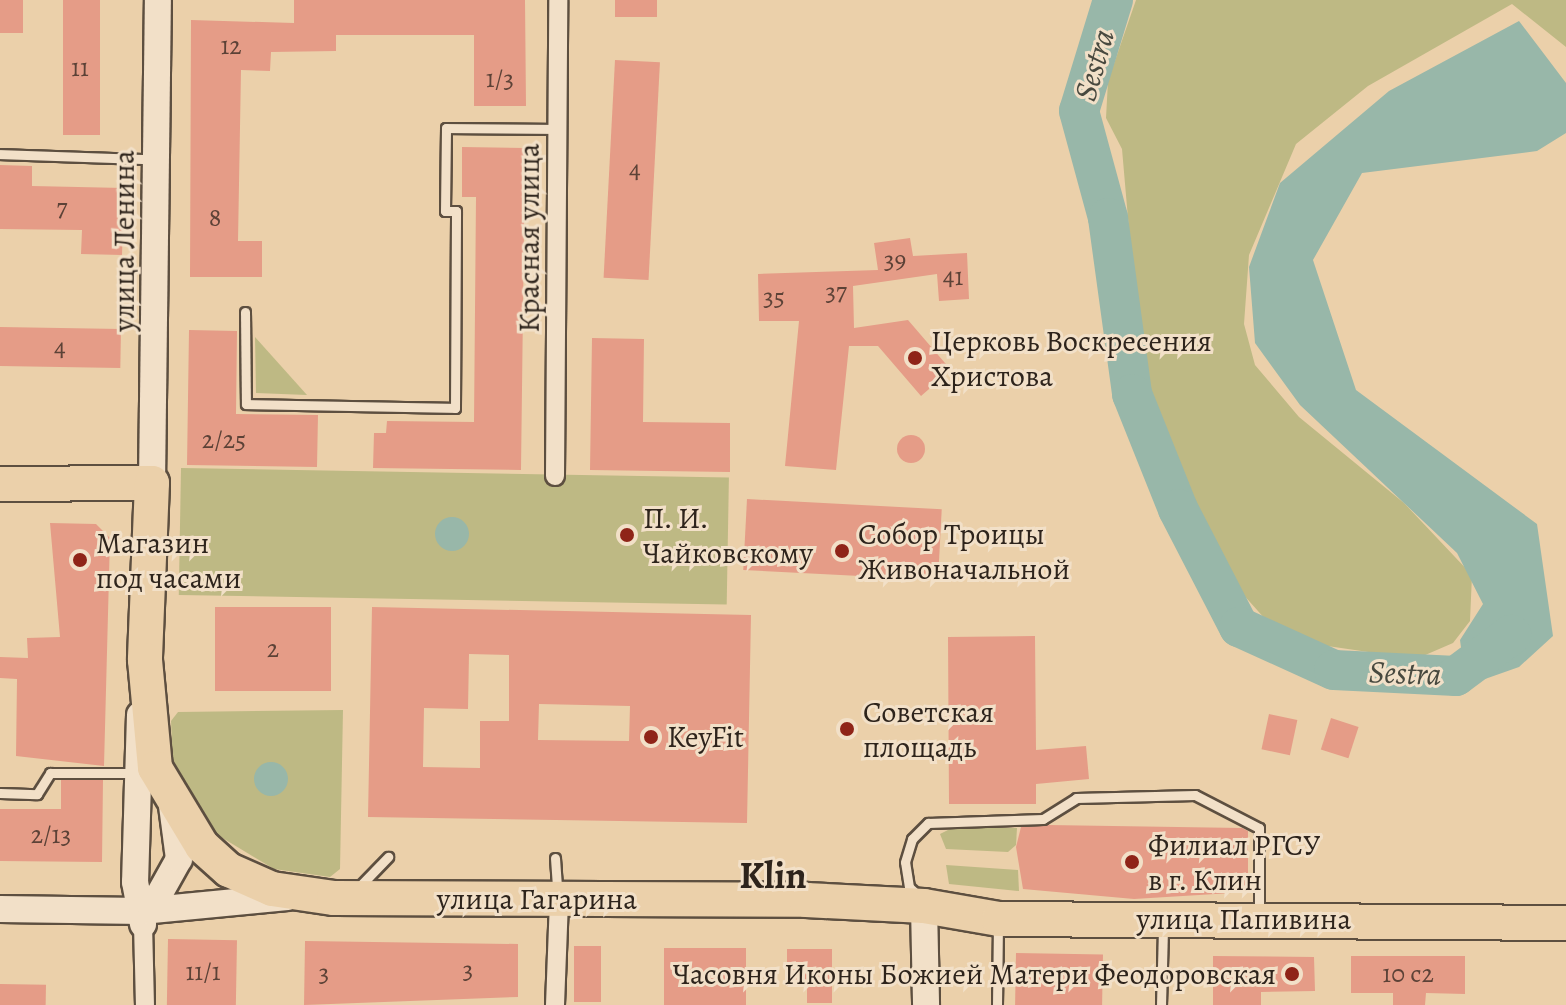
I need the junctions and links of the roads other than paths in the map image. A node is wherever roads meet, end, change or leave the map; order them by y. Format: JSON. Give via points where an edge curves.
{"nodes":[{"id":1,"x":158,"y":0,"type":"edge"},
{"id":2,"x":558,"y":0,"type":"edge"},
{"id":3,"x":557,"y":129,"type":"junction"},
{"id":4,"x":0,"y":154,"type":"edge"},
{"id":5,"x":145,"y":159,"type":"dead end"},
{"id":6,"x":245,"y":312,"type":"dead end"},
{"id":7,"x":555,"y":476,"type":"dead end"},
{"id":8,"x":152,"y":483,"type":"junction"},
{"id":9,"x":0,"y":484,"type":"edge"},
{"id":10,"x":145,"y":660,"type":"junction"},
{"id":11,"x":134,"y":773,"type":"junction"},
{"id":12,"x":0,"y":793,"type":"edge"},
{"id":13,"x":170,"y":800,"type":"junction"},
{"id":14,"x":388,"y":857,"type":"dead end"},
{"id":15,"x":555,"y":858,"type":"dead end"},
{"id":16,"x":342,"y":898,"type":"junction"},
{"id":17,"x":559,"y":899,"type":"junction"},
{"id":18,"x":924,"y":906,"type":"junction"},
{"id":19,"x":0,"y":909,"type":"edge"},
{"id":20,"x":145,"y":915,"type":"junction"},
{"id":21,"x":1259,"y":918,"type":"junction"},
{"id":22,"x":999,"y":919,"type":"junction"},
{"id":23,"x":1164,"y":920,"type":"junction"},
{"id":24,"x":1566,"y":923,"type":"edge"},
{"id":25,"x":145,"y":1005,"type":"edge"},
{"id":26,"x":555,"y":1005,"type":"edge"},
{"id":27,"x":926,"y":1005,"type":"edge"},
{"id":28,"x":997,"y":1005,"type":"edge"},
{"id":29,"x":1161,"y":1005,"type":"edge"}],
"edges":[{"from":1,"to":8,"type":"street","name":"улица Ленина"},
{"from":2,"to":3,"type":"street","name":"Красная улица"},
{"from":3,"to":6,"type":"lane","via":[[446,128],[445,211],[456,211],[455,408],[246,404]]},
{"from":3,"to":7,"type":"street","name":"Красная улица"},
{"from":4,"to":5,"type":"lane"},
{"from":8,"to":9,"type":"highway"},
{"from":8,"to":10,"type":"highway"},
{"from":10,"to":11,"type":"street"},
{"from":10,"to":13,"type":"highway","via":[[155,768]]},
{"from":11,"to":12,"type":"lane","via":[[50,773],[37,794]]},
{"from":11,"to":20,"type":"street"},
{"from":13,"to":16,"type":"highway","via":[[229,870],[272,889]]},
{"from":13,"to":20,"type":"street","via":[[179,859]]},
{"from":14,"to":16,"type":"lane"},
{"from":15,"to":17,"type":"lane"},
{"from":16,"to":17,"type":"highway","name":"улица Гагарина"},
{"from":16,"to":20,"type":"street","name":"улица Гагарина"},
{"from":17,"to":18,"type":"highway","name":"улица Гагарина"},
{"from":17,"to":26,"type":"street"},
{"from":18,"to":21,"type":"lane","via":[[909,887],[905,862],[912,839],[928,823],[1043,819],[1076,798],[1181,794],[1209,800],[1259,828]]},
{"from":18,"to":22,"type":"highway","name":"улица Папивина"},
{"from":18,"to":27,"type":"street"},
{"from":19,"to":20,"type":"street","name":"улица Гагарина"},
{"from":20,"to":25,"type":"street"},
{"from":21,"to":23,"type":"highway","name":"улица Папивина"},
{"from":21,"to":24,"type":"highway","name":"улица Папивина"},
{"from":22,"to":23,"type":"highway","name":"улица Папивина"},
{"from":22,"to":28,"type":"lane"},
{"from":23,"to":29,"type":"lane"}]}
